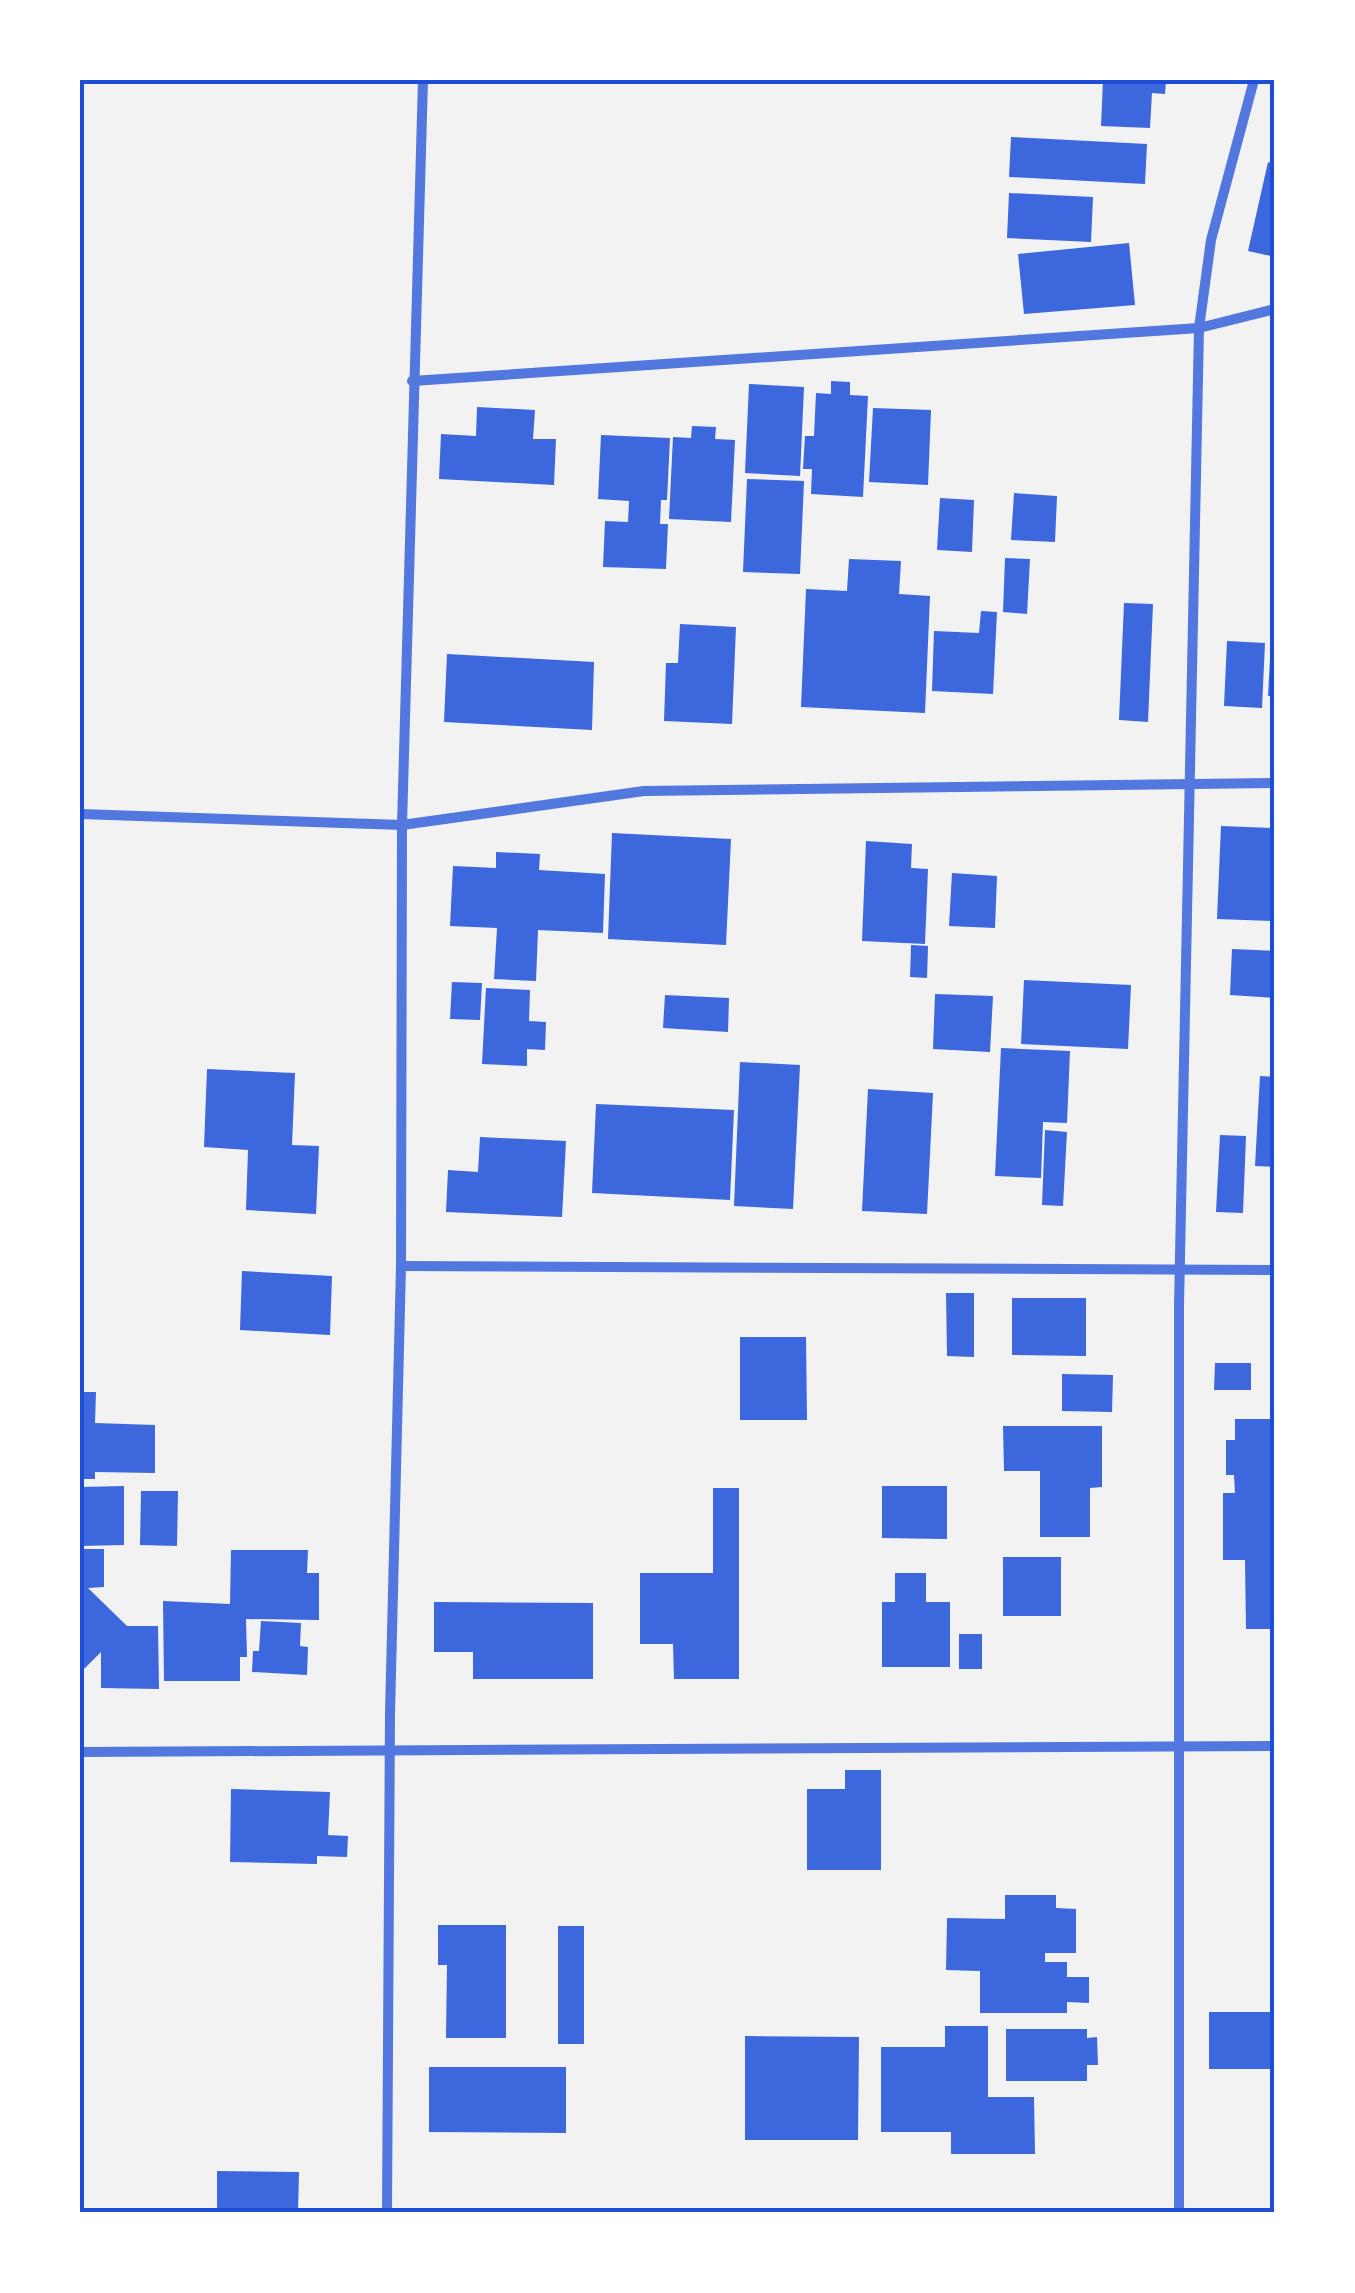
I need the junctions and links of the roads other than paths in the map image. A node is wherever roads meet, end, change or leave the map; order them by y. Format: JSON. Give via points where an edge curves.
{"nodes":[{"id":1,"x":423,"y":80,"type":"edge"},
{"id":2,"x":1254,"y":80,"type":"edge"},
{"id":3,"x":1275,"y":309,"type":"edge"},
{"id":4,"x":1199,"y":328,"type":"junction"},
{"id":5,"x":412,"y":381,"type":"junction"},
{"id":6,"x":1190,"y":782,"type":"junction"},
{"id":7,"x":1275,"y":784,"type":"edge"},
{"id":8,"x":80,"y":814,"type":"edge"},
{"id":9,"x":402,"y":825,"type":"junction"},
{"id":10,"x":400,"y":1266,"type":"junction"},
{"id":11,"x":1180,"y":1269,"type":"junction"},
{"id":12,"x":1275,"y":1270,"type":"edge"},
{"id":13,"x":1177,"y":1744,"type":"junction"},
{"id":14,"x":1275,"y":1746,"type":"edge"},
{"id":15,"x":390,"y":1749,"type":"junction"},
{"id":16,"x":80,"y":1752,"type":"edge"},
{"id":17,"x":387,"y":2213,"type":"edge"},
{"id":18,"x":1178,"y":2213,"type":"edge"}],
"edges":[{"from":1,"to":5,"type":"street"},
{"from":2,"to":4,"type":"street","via":[[1211,240]]},
{"from":3,"to":4,"type":"street"},
{"from":4,"to":5,"type":"street"},
{"from":4,"to":6,"type":"street"},
{"from":5,"to":9,"type":"street"},
{"from":6,"to":7,"type":"street"},
{"from":6,"to":9,"type":"street","via":[[644,791]]},
{"from":6,"to":11,"type":"street"},
{"from":8,"to":9,"type":"street"},
{"from":9,"to":10,"type":"street"},
{"from":10,"to":11,"type":"street"},
{"from":10,"to":15,"type":"street"},
{"from":11,"to":12,"type":"street"},
{"from":11,"to":13,"type":"street"},
{"from":13,"to":14,"type":"street"},
{"from":13,"to":15,"type":"street"},
{"from":13,"to":18,"type":"street"},
{"from":15,"to":16,"type":"street"},
{"from":15,"to":17,"type":"street"}]}
